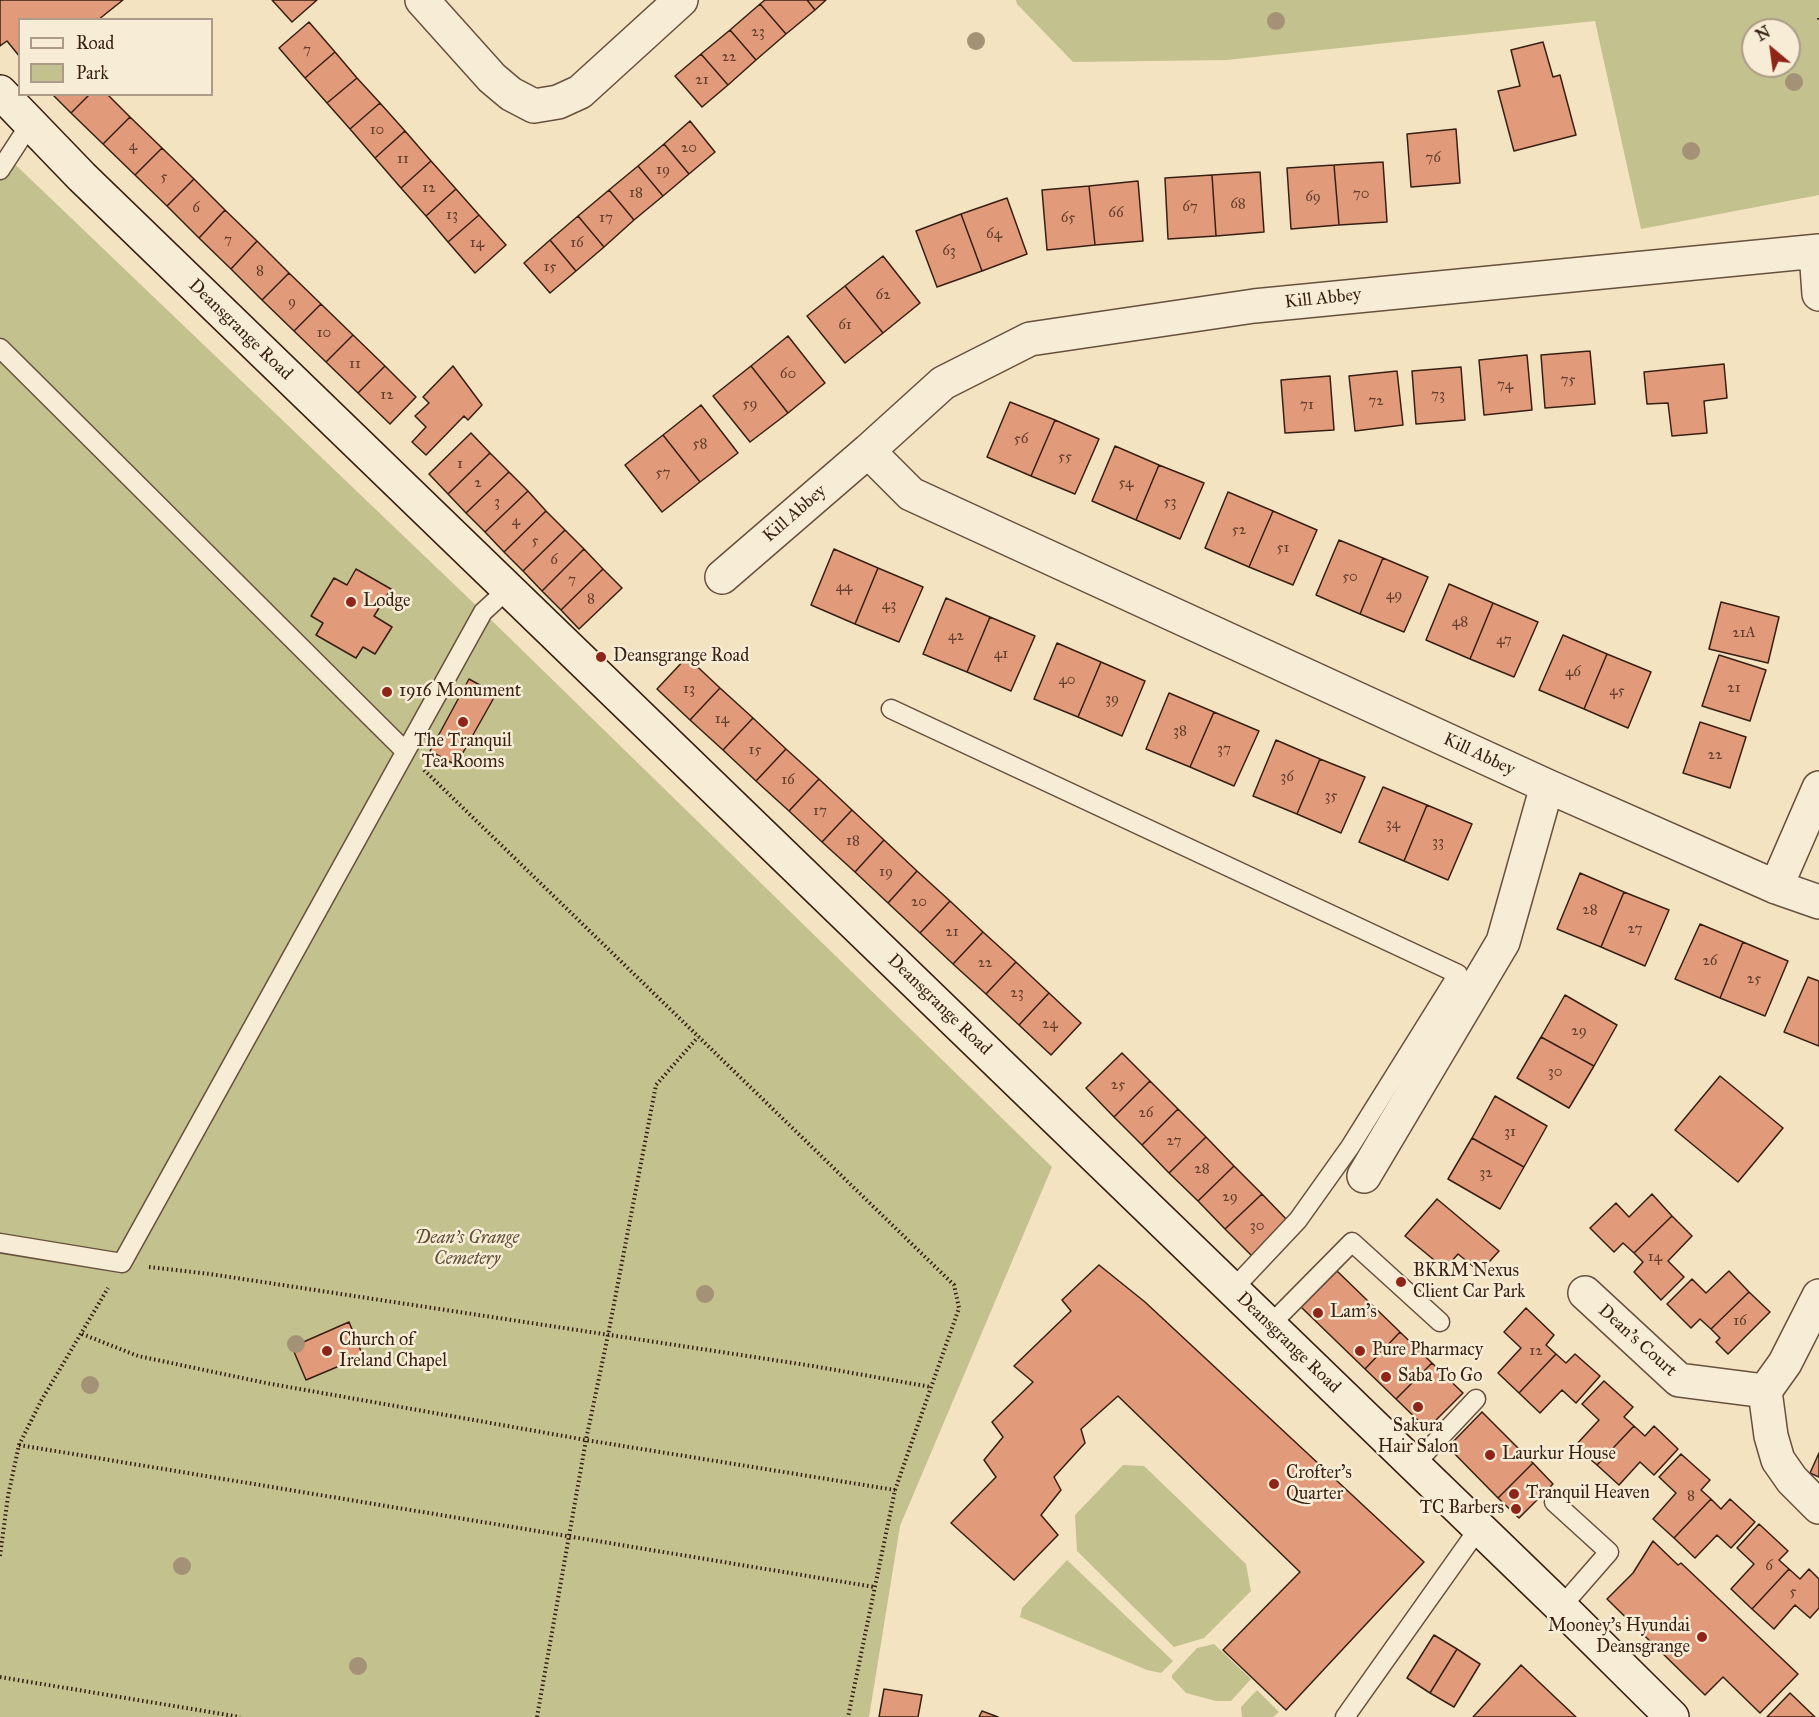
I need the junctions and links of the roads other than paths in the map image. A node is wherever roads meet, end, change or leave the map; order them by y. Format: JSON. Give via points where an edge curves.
{"nodes":[{"id":1,"x":422,"y":0,"type":"edge"},
{"id":2,"x":681,"y":0,"type":"edge"},
{"id":3,"x":0,"y":92,"type":"edge"},
{"id":4,"x":30,"y":124,"type":"junction"},
{"id":5,"x":0,"y":170,"type":"edge"},
{"id":6,"x":1818,"y":252,"type":"edge"},
{"id":7,"x":1819,"y":294,"type":"edge"},
{"id":8,"x":0,"y":348,"type":"edge"},
{"id":9,"x":868,"y":451,"type":"junction"},
{"id":10,"x":722,"y":577,"type":"dead end"},
{"id":11,"x":508,"y":589,"type":"junction"},
{"id":12,"x":891,"y":709,"type":"dead end"},
{"id":13,"x":405,"y":751,"type":"junction"},
{"id":14,"x":1547,"y":786,"type":"junction"},
{"id":15,"x":1819,"y":788,"type":"edge"},
{"id":16,"x":1776,"y":887,"type":"junction"},
{"id":17,"x":1819,"y":902,"type":"edge"},
{"id":18,"x":1364,"y":1176,"type":"dead end"},
{"id":19,"x":0,"y":1243,"type":"edge"},
{"id":20,"x":1233,"y":1289,"type":"junction"},
{"id":21,"x":1585,"y":1293,"type":"dead end"},
{"id":22,"x":1819,"y":1296,"type":"edge"},
{"id":23,"x":1440,"y":1322,"type":"dead end"},
{"id":24,"x":1270,"y":1325,"type":"junction"},
{"id":25,"x":1765,"y":1391,"type":"junction"},
{"id":26,"x":1476,"y":1399,"type":"dead end"},
{"id":27,"x":1414,"y":1465,"type":"junction"},
{"id":28,"x":1554,"y":1502,"type":"dead end"},
{"id":29,"x":1819,"y":1507,"type":"edge"},
{"id":30,"x":1479,"y":1528,"type":"junction"},
{"id":31,"x":1561,"y":1607,"type":"junction"},
{"id":32,"x":1345,"y":1717,"type":"edge"},
{"id":33,"x":1672,"y":1717,"type":"edge"}],
"edges":[{"from":1,"to":2,"type":"street","via":[[492,78],[534,106],[558,102],[580,92]]},
{"from":3,"to":4,"type":"street","name":"Deansgrange Road"},
{"from":4,"to":5,"type":"lane"},
{"from":4,"to":11,"type":"street","name":"Deansgrange Road"},
{"from":6,"to":7,"type":"street","name":"Kill Abbey"},
{"from":6,"to":9,"type":"street","name":"Kill Abbey","via":[[1254,306],[1030,339],[943,383]]},
{"from":8,"to":13,"type":"lane"},
{"from":9,"to":10,"type":"street","name":"Kill Abbey"},
{"from":9,"to":14,"type":"street","name":"Kill Abbey","via":[[911,494]]},
{"from":11,"to":13,"type":"lane","via":[[483,612]]},
{"from":11,"to":20,"type":"street","name":"Deansgrange Road"},
{"from":12,"to":20,"type":"lane","via":[[1458,974],[1350,1147],[1298,1220]]},
{"from":13,"to":19,"type":"lane","via":[[122,1263]]},
{"from":14,"to":16,"type":"street","name":"Kill Abbey"},
{"from":14,"to":18,"type":"street","via":[[1503,942]]},
{"from":15,"to":16,"type":"street"},
{"from":16,"to":17,"type":"street","name":"Kill Abbey"},
{"from":20,"to":24,"type":"street","name":"Deansgrange Road"},
{"from":21,"to":25,"type":"street","name":"Dean's Court","via":[[1678,1380]]},
{"from":22,"to":25,"type":"street","via":[[1785,1363]]},
{"from":23,"to":24,"type":"lane","via":[[1352,1242]]},
{"from":24,"to":27,"type":"street","name":"Deansgrange Road"},
{"from":25,"to":29,"type":"street","via":[[1778,1460]]},
{"from":26,"to":27,"type":"lane"},
{"from":27,"to":30,"type":"street","name":"Deansgrange Road"},
{"from":28,"to":31,"type":"lane","via":[[1609,1552]]},
{"from":30,"to":31,"type":"street","name":"Deansgrange Road"},
{"from":30,"to":32,"type":"lane"},
{"from":31,"to":33,"type":"street","name":"Deansgrange Road"}]}
